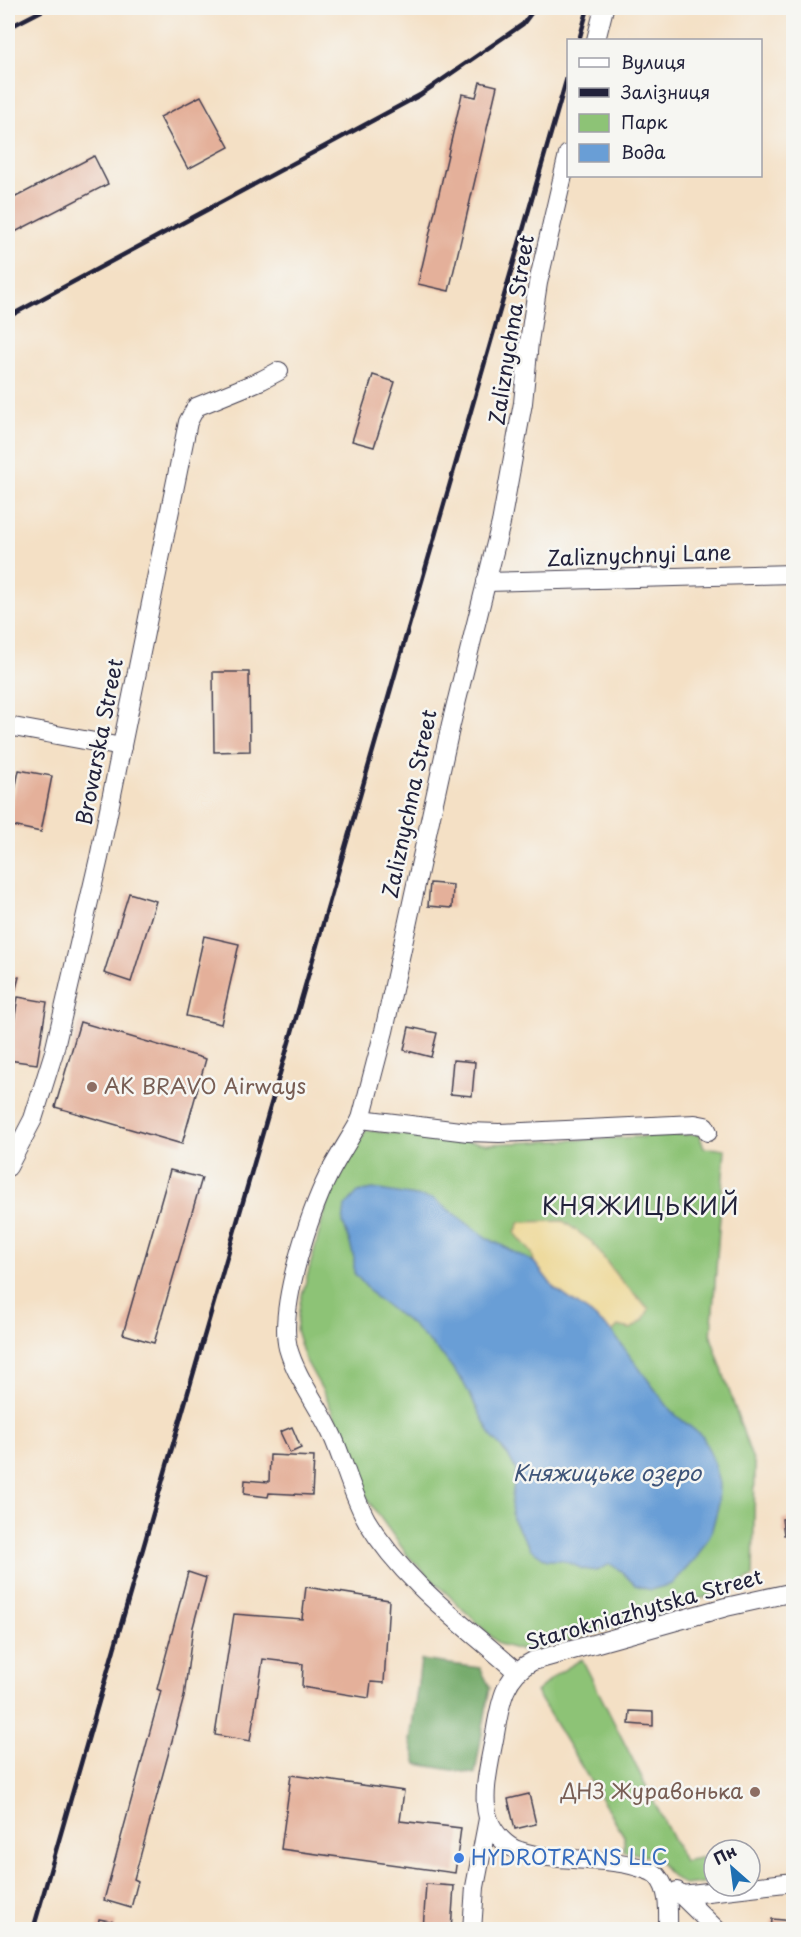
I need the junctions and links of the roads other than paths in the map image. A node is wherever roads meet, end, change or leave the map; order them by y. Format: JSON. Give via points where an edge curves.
{"nodes":[{"id":1,"x":604,"y":8,"type":"edge"},
{"id":2,"x":596,"y":39,"type":"edge"},
{"id":3,"x":567,"y":158,"type":"edge"},
{"id":4,"x":279,"y":371,"type":"dead end"},
{"id":5,"x":794,"y":574,"type":"edge"},
{"id":6,"x":486,"y":582,"type":"junction"},
{"id":7,"x":8,"y":726,"type":"edge"},
{"id":8,"x":122,"y":747,"type":"junction"},
{"id":9,"x":362,"y":1119,"type":"junction"},
{"id":10,"x":708,"y":1132,"type":"dead end"},
{"id":11,"x":8,"y":1167,"type":"edge"},
{"id":12,"x":794,"y":1592,"type":"edge"},
{"id":13,"x":516,"y":1671,"type":"junction"},
{"id":14,"x":488,"y":1820,"type":"junction"},
{"id":15,"x":657,"y":1875,"type":"junction"},
{"id":16,"x":794,"y":1882,"type":"edge"},
{"id":17,"x":682,"y":1895,"type":"junction"},
{"id":18,"x":715,"y":1928,"type":"edge"},
{"id":19,"x":472,"y":1929,"type":"edge"},
{"id":20,"x":668,"y":1929,"type":"edge"}],
"edges":[{"from":1,"to":2,"type":"street"},
{"from":3,"to":6,"type":"street","name":"Zaliznychna Street","via":[[538,283],[513,462]]},
{"from":4,"to":8,"type":"street","name":"Brovarska Street","via":[[196,407],[188,422]]},
{"from":5,"to":6,"type":"street","name":"Zaliznychnyi Lane"},
{"from":6,"to":9,"type":"street","name":"Zaliznychna Street"},
{"from":7,"to":8,"type":"street"},
{"from":8,"to":11,"type":"street","name":"Brovarska Street","via":[[54,1052],[33,1119]]},
{"from":9,"to":10,"type":"street","via":[[468,1132],[531,1133],[695,1124],[705,1126]]},
{"from":9,"to":13,"type":"street","name":"Zaliznychna Street","via":[[329,1175],[306,1235],[285,1320],[289,1350],[333,1436],[358,1502],[380,1541],[421,1587]]},
{"from":12,"to":13,"type":"street","name":"Starokniazhytska Street","via":[[567,1650]]},
{"from":13,"to":14,"type":"street","name":"Starokniazhytska Street","via":[[501,1705],[496,1779],[486,1796]]},
{"from":14,"to":15,"type":"street","via":[[498,1836],[519,1851],[628,1864]]},
{"from":14,"to":19,"type":"street","name":"Starokniazhytska Street","via":[[475,1887]]},
{"from":15,"to":17,"type":"street"},
{"from":15,"to":20,"type":"street","via":[[665,1890]]},
{"from":16,"to":17,"type":"street"},
{"from":17,"to":18,"type":"street"}]}
